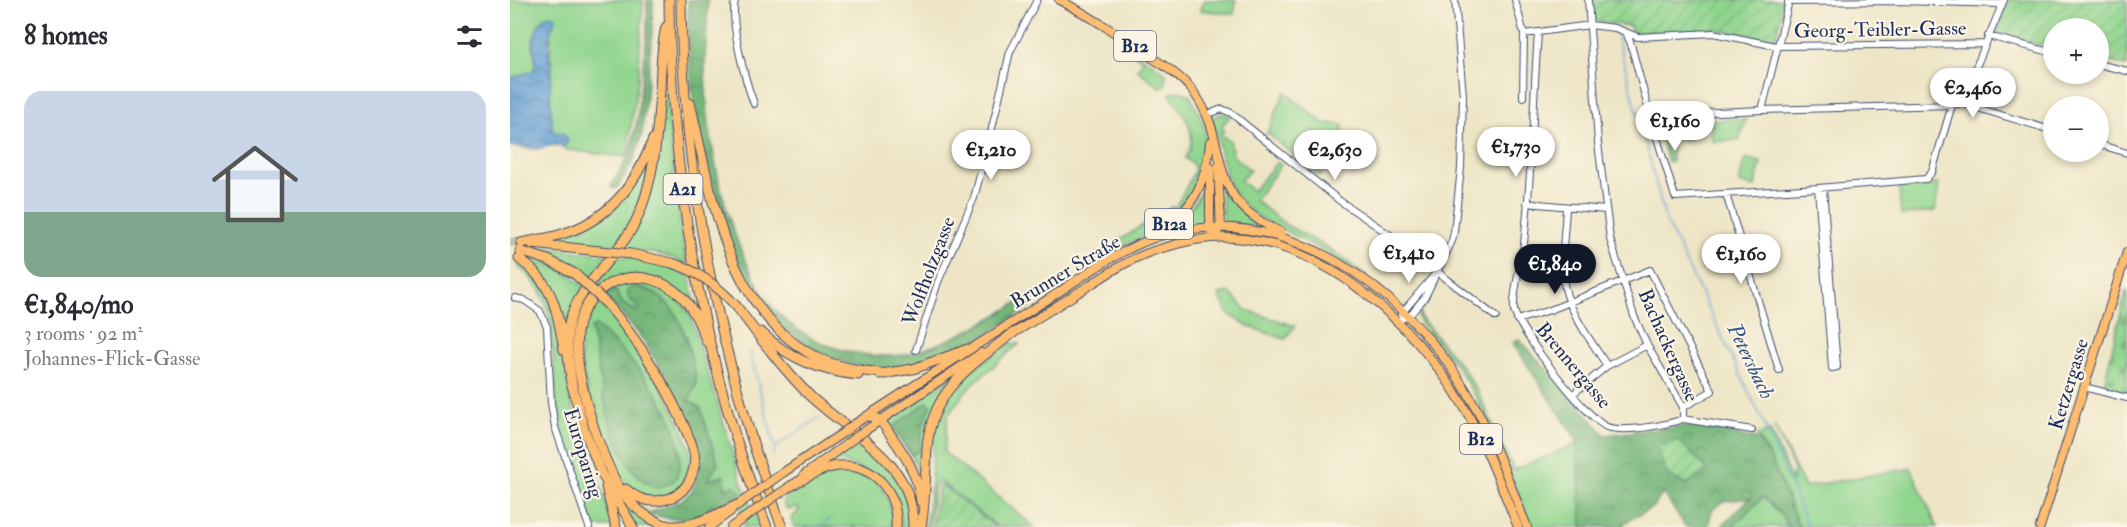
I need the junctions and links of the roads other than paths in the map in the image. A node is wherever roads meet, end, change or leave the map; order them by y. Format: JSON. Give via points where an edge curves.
{"nodes":[{"id":1,"x":669,"y":0,"type":"edge"},
{"id":2,"x":681,"y":0,"type":"edge"},
{"id":3,"x":735,"y":0,"type":"edge"},
{"id":4,"x":1037,"y":0,"type":"edge"},
{"id":5,"x":1059,"y":0,"type":"edge"},
{"id":6,"x":1455,"y":0,"type":"edge"},
{"id":7,"x":1515,"y":0,"type":"edge"},
{"id":8,"x":1588,"y":0,"type":"edge"},
{"id":9,"x":1789,"y":1,"type":"edge"},
{"id":10,"x":2003,"y":2,"type":"edge"},
{"id":11,"x":669,"y":19,"type":"junction"},
{"id":12,"x":1590,"y":25,"type":"junction"},
{"id":13,"x":1538,"y":33,"type":"junction"},
{"id":14,"x":1626,"y":33,"type":"junction"},
{"id":15,"x":1524,"y":34,"type":"junction"},
{"id":16,"x":1988,"y":36,"type":"junction"},
{"id":17,"x":1985,"y":44,"type":"junction"},
{"id":18,"x":1776,"y":46,"type":"junction"},
{"id":19,"x":2043,"y":50,"type":"edge"},
{"id":20,"x":2109,"y":67,"type":"edge"},
{"id":21,"x":2127,"y":71,"type":"edge"},
{"id":22,"x":684,"y":76,"type":"junction"},
{"id":23,"x":1522,"y":97,"type":"dead end"},
{"id":24,"x":1961,"y":102,"type":"junction"},
{"id":25,"x":754,"y":104,"type":"dead end"},
{"id":26,"x":1952,"y":105,"type":"junction"},
{"id":27,"x":1762,"y":110,"type":"junction"},
{"id":28,"x":1206,"y":115,"type":"junction"},
{"id":29,"x":1650,"y":115,"type":"junction"},
{"id":30,"x":2043,"y":128,"type":"edge"},
{"id":31,"x":656,"y":129,"type":"junction"},
{"id":32,"x":1212,"y":140,"type":"junction"},
{"id":33,"x":2109,"y":147,"type":"edge"},
{"id":34,"x":2127,"y":153,"type":"edge"},
{"id":35,"x":1821,"y":188,"type":"junction"},
{"id":36,"x":1726,"y":194,"type":"junction"},
{"id":37,"x":1527,"y":203,"type":"junction"},
{"id":38,"x":1566,"y":208,"type":"junction"},
{"id":39,"x":1606,"y":210,"type":"junction"},
{"id":40,"x":1221,"y":227,"type":"junction"},
{"id":41,"x":1210,"y":228,"type":"junction"},
{"id":42,"x":1211,"y":238,"type":"junction"},
{"id":43,"x":1289,"y":238,"type":"junction"},
{"id":44,"x":520,"y":251,"type":"junction"},
{"id":45,"x":2127,"y":252,"type":"edge"},
{"id":46,"x":1438,"y":272,"type":"junction"},
{"id":47,"x":1088,"y":273,"type":"junction"},
{"id":48,"x":1623,"y":281,"type":"junction"},
{"id":49,"x":515,"y":298,"type":"dead end"},
{"id":50,"x":1569,"y":302,"type":"junction"},
{"id":51,"x":737,"y":307,"type":"junction"},
{"id":52,"x":1404,"y":314,"type":"junction"},
{"id":53,"x":1496,"y":317,"type":"dead end"},
{"id":54,"x":1517,"y":320,"type":"junction"},
{"id":55,"x":1397,"y":321,"type":"junction"},
{"id":56,"x":1013,"y":333,"type":"junction"},
{"id":57,"x":1647,"y":345,"type":"junction"},
{"id":58,"x":916,"y":350,"type":"dead end"},
{"id":59,"x":968,"y":350,"type":"junction"},
{"id":60,"x":714,"y":357,"type":"junction"},
{"id":61,"x":1607,"y":366,"type":"junction"},
{"id":62,"x":1779,"y":370,"type":"dead end"},
{"id":63,"x":887,"y":374,"type":"junction"},
{"id":64,"x":572,"y":384,"type":"junction"},
{"id":65,"x":2084,"y":387,"type":"junction"},
{"id":66,"x":1573,"y":394,"type":"junction"},
{"id":67,"x":2127,"y":398,"type":"edge"},
{"id":68,"x":1683,"y":407,"type":"junction"},
{"id":69,"x":868,"y":416,"type":"junction"},
{"id":70,"x":1683,"y":419,"type":"junction"},
{"id":71,"x":880,"y":420,"type":"junction"},
{"id":72,"x":1752,"y":430,"type":"dead end"},
{"id":73,"x":605,"y":453,"type":"junction"},
{"id":74,"x":606,"y":484,"type":"junction"},
{"id":75,"x":789,"y":487,"type":"junction"},
{"id":76,"x":739,"y":504,"type":"junction"},
{"id":77,"x":923,"y":517,"type":"junction"},
{"id":78,"x":589,"y":527,"type":"edge"},
{"id":79,"x":616,"y":527,"type":"edge"},
{"id":80,"x":633,"y":527,"type":"edge"},
{"id":81,"x":709,"y":527,"type":"edge"},
{"id":82,"x":731,"y":527,"type":"edge"},
{"id":83,"x":768,"y":527,"type":"edge"},
{"id":84,"x":784,"y":527,"type":"edge"},
{"id":85,"x":896,"y":527,"type":"edge"},
{"id":86,"x":913,"y":527,"type":"edge"},
{"id":87,"x":921,"y":527,"type":"edge"},
{"id":88,"x":1518,"y":527,"type":"edge"},
{"id":89,"x":1527,"y":527,"type":"edge"},
{"id":90,"x":2040,"y":527,"type":"edge"}],
"edges":[{"from":1,"to":11,"type":"highway","number":"A21"},
{"from":2,"to":22,"type":"highway","number":"A21"},
{"from":3,"to":25,"type":"street","via":[[743,73]]},
{"from":4,"to":58,"type":"street","name":"Wolfholzgasse","via":[[1010,52],[974,198],[942,272]]},
{"from":5,"to":28,"type":"main road","number":"B12","via":[[1180,78],[1192,89]]},
{"from":6,"to":46,"type":"street","via":[[1463,96],[1461,168],[1452,241]]},
{"from":7,"to":15,"type":"street"},
{"from":8,"to":12,"type":"street","name":"Bachackergasse"},
{"from":9,"to":10,"type":"street"},
{"from":9,"to":18,"type":"street"},
{"from":10,"to":16,"type":"street"},
{"from":11,"to":31,"type":"highway","via":[[662,44]]},
{"from":11,"to":60,"type":"highway","number":"A21","via":[[683,191]]},
{"from":12,"to":13,"type":"street","name":"Georg-Teibler-Gasse"},
{"from":12,"to":14,"type":"street","name":"Georg-Teibler-Gasse"},
{"from":12,"to":39,"type":"street","name":"Bachackergasse"},
{"from":13,"to":15,"type":"street","name":"Georg-Teibler-Gasse"},
{"from":13,"to":37,"type":"street"},
{"from":14,"to":18,"type":"street","name":"Georg-Teibler-Gasse","via":[[1638,37],[1713,33]]},
{"from":14,"to":29,"type":"street"},
{"from":15,"to":23,"type":"street"},
{"from":16,"to":17,"type":"street"},
{"from":16,"to":19,"type":"street"},
{"from":17,"to":18,"type":"street","name":"Georg-Teibler-Gasse"},
{"from":17,"to":24,"type":"street"},
{"from":18,"to":27,"type":"street"},
{"from":20,"to":21,"type":"street"},
{"from":22,"to":63,"type":"highway","via":[[716,213],[729,250],[757,303],[787,337],[820,358]]},
{"from":22,"to":84,"type":"highway","number":"A21","via":[[700,211],[722,329],[740,398]]},
{"from":24,"to":26,"type":"street"},
{"from":24,"to":30,"type":"street"},
{"from":26,"to":27,"type":"street"},
{"from":26,"to":35,"type":"street","via":[[1930,177]]},
{"from":27,"to":29,"type":"street"},
{"from":28,"to":32,"type":"main road"},
{"from":28,"to":46,"type":"street","via":[[1222,109],[1231,113],[1340,201]]},
{"from":29,"to":36,"type":"street","via":[[1675,196]]},
{"from":31,"to":44,"type":"highway","via":[[641,170],[606,211],[584,225]]},
{"from":31,"to":64,"type":"highway","via":[[651,176],[636,221],[584,291],[569,324]]},
{"from":32,"to":40,"type":"main road"},
{"from":32,"to":41,"type":"main road"},
{"from":32,"to":43,"type":"main road","via":[[1233,197],[1254,219]]},
{"from":32,"to":47,"type":"main road","number":"B12a","via":[[1202,183],[1185,209],[1166,226],[1102,260]]},
{"from":33,"to":34,"type":"street"},
{"from":35,"to":35,"type":"street","via":[[1832,368],[1837,367]]},
{"from":35,"to":36,"type":"street"},
{"from":36,"to":62,"type":"street"},
{"from":37,"to":38,"type":"street"},
{"from":37,"to":54,"type":"street","via":[[1514,308]]},
{"from":38,"to":39,"type":"street"},
{"from":38,"to":50,"type":"street","via":[[1563,281]]},
{"from":39,"to":48,"type":"street","name":"Bachackergasse"},
{"from":40,"to":41,"type":"main road","name":"Brunner Straße","number":"B12a"},
{"from":40,"to":42,"type":"main road"},
{"from":40,"to":43,"type":"main road","name":"Brunner Straße","number":"B12"},
{"from":41,"to":42,"type":"main road"},
{"from":41,"to":47,"type":"main road","name":"Brunner Straße","number":"B12a","via":[[1156,238]]},
{"from":42,"to":55,"type":"main road","name":"Brunner Straße","number":"B12","via":[[1254,240],[1305,256],[1340,276]]},
{"from":42,"to":56,"type":"main road","name":"Brunner Straße","number":"B12a","via":[[1143,254]]},
{"from":43,"to":52,"type":"main road","name":"Brunner Straße","number":"B12","via":[[1348,269]]},
{"from":44,"to":51,"type":"highway","bridge":true,"via":[[600,251],[672,263],[712,283]]},
{"from":44,"to":64,"type":"highway","via":[[542,278],[555,303]]},
{"from":44,"to":73,"type":"highway","bridge":true,"via":[[576,274],[608,305],[642,350],[672,400],[694,452],[694,467],[682,492],[670,499],[643,501],[625,488]]},
{"from":45,"to":65,"type":"main road","name":"Ketzergasse"},
{"from":46,"to":52,"type":"street"},
{"from":46,"to":53,"type":"street"},
{"from":47,"to":59,"type":"main road","name":"Brunner Straße","number":"B12a"},
{"from":48,"to":50,"type":"street"},
{"from":48,"to":57,"type":"street","name":"Bachackergasse"},
{"from":48,"to":68,"type":"street","via":[[1650,270],[1712,391]]},
{"from":49,"to":78,"type":"street","name":"Europaring","via":[[540,311],[547,327],[555,427]]},
{"from":50,"to":54,"type":"street"},
{"from":50,"to":61,"type":"street"},
{"from":51,"to":63,"type":"highway","via":[[796,359],[836,373]]},
{"from":51,"to":86,"type":"highway","via":[[811,396],[874,447],[898,472],[910,500]]},
{"from":52,"to":55,"type":"street"},
{"from":52,"to":89,"type":"main road","name":"Brunner Straße","number":"B12","via":[[1431,342],[1464,387]]},
{"from":54,"to":66,"type":"street","name":"Brennergasse"},
{"from":55,"to":88,"type":"main road","name":"Brunner Straße","number":"B12","via":[[1435,364],[1464,406]]},
{"from":56,"to":71,"type":"main road","name":"Brunner Straße","number":"B12a"},
{"from":56,"to":77,"type":"highway","via":[[957,378],[936,408],[927,447]]},
{"from":57,"to":61,"type":"street"},
{"from":57,"to":68,"type":"street","name":"Bachackergasse"},
{"from":59,"to":63,"type":"highway"},
{"from":59,"to":69,"type":"main road","name":"Brunner Straße","number":"B12a"},
{"from":60,"to":73,"type":"highway","via":[[695,314],[666,284],[634,277],[605,286],[584,311],[577,341],[585,399]]},
{"from":60,"to":83,"type":"highway","number":"A21"},
{"from":61,"to":66,"type":"street"},
{"from":64,"to":74,"type":"highway","via":[[584,429]]},
{"from":65,"to":67,"type":"street"},
{"from":65,"to":90,"type":"main road","name":"Ketzergasse"},
{"from":66,"to":70,"type":"street","name":"Brennergasse","via":[[1594,419],[1607,426],[1623,429]]},
{"from":68,"to":70,"type":"street","name":"Bachackergasse"},
{"from":69,"to":71,"type":"highway"},
{"from":69,"to":76,"type":"main road","name":"Brunner Straße","number":"B12a","bridge":true},
{"from":70,"to":72,"type":"street","name":"Brennergasse"},
{"from":71,"to":75,"type":"main road","name":"Brunner Straße","number":"B12a","bridge":true},
{"from":71,"to":77,"type":"highway","via":[[912,469],[919,485]]},
{"from":73,"to":76,"type":"highway","via":[[621,490],[643,514],[656,521],[685,526]]},
{"from":74,"to":79,"type":"highway"},
{"from":74,"to":80,"type":"highway"},
{"from":75,"to":82,"type":"main road","name":"Brunner Straße","number":"B12a","bridge":true},
{"from":75,"to":85,"type":"highway","via":[[832,466],[868,471],[891,494]]},
{"from":76,"to":81,"type":"main road","name":"Brunner Straße","number":"B12a"},
{"from":77,"to":87,"type":"highway"}]}
